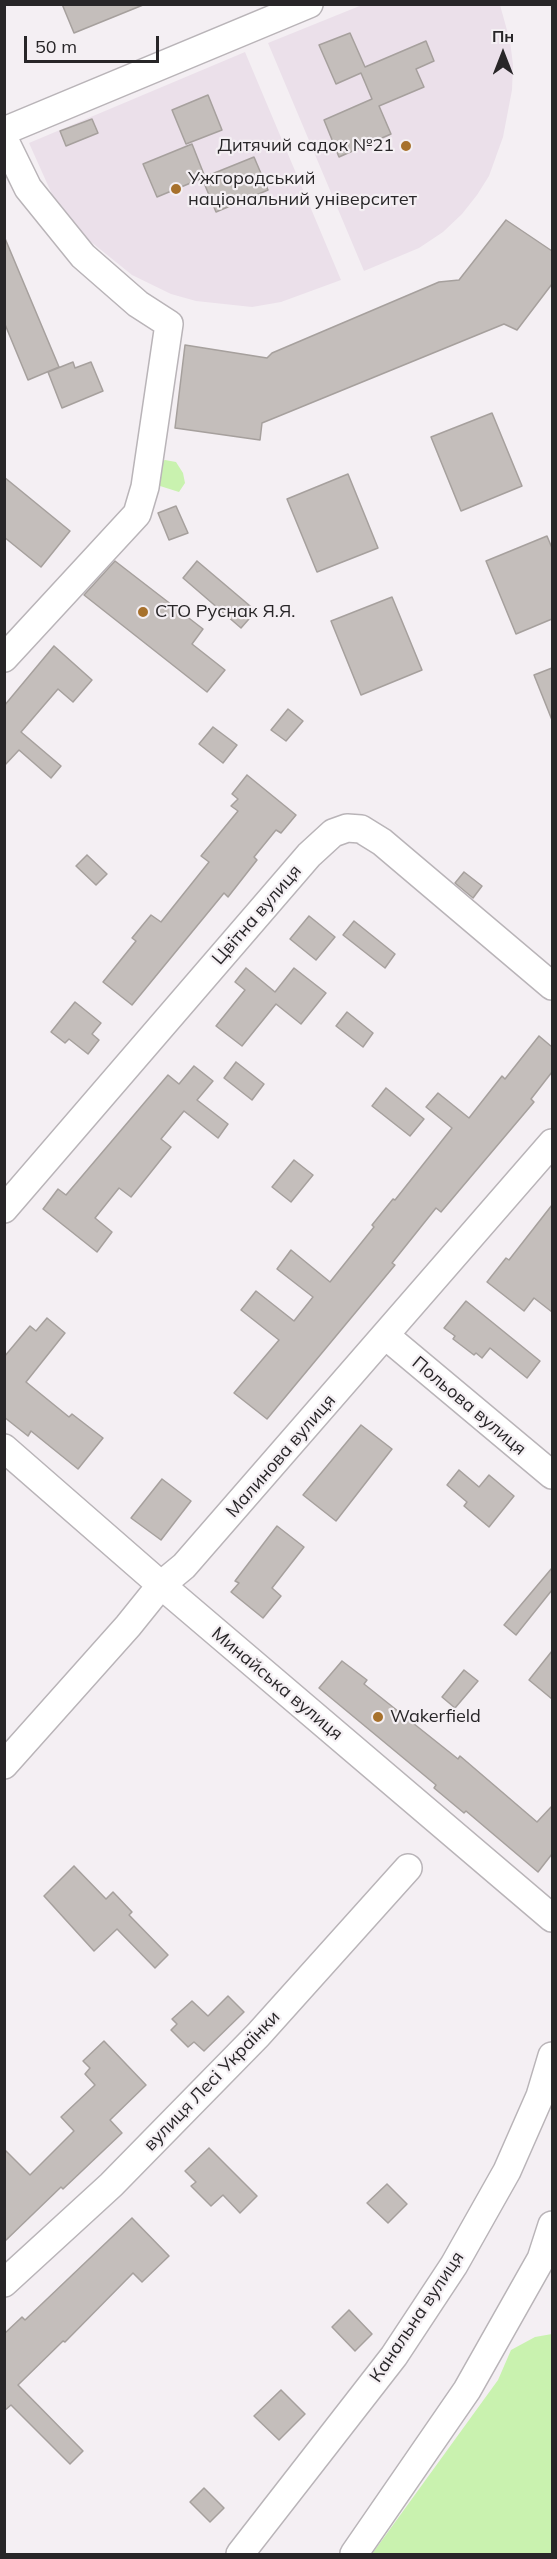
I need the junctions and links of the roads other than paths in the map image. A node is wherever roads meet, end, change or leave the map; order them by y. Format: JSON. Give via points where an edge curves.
{"nodes":[{"id":1,"x":309,"y":4,"type":"edge"},
{"id":2,"x":4,"y":131,"type":"edge"},
{"id":3,"x":4,"y":139,"type":"edge"},
{"id":4,"x":4,"y":658,"type":"edge"},
{"id":5,"x":552,"y":987,"type":"edge"},
{"id":6,"x":552,"y":1143,"type":"edge"},
{"id":7,"x":4,"y":1209,"type":"edge"},
{"id":8,"x":386,"y":1336,"type":"junction"},
{"id":9,"x":4,"y":1448,"type":"edge"},
{"id":10,"x":552,"y":1475,"type":"edge"},
{"id":11,"x":161,"y":1585,"type":"junction"},
{"id":12,"x":4,"y":1765,"type":"edge"},
{"id":13,"x":408,"y":1868,"type":"dead end"},
{"id":14,"x":552,"y":1918,"type":"edge"},
{"id":15,"x":552,"y":2056,"type":"edge"},
{"id":16,"x":552,"y":2225,"type":"edge"},
{"id":17,"x":546,"y":2269,"type":"edge"},
{"id":18,"x":4,"y":2283,"type":"edge"},
{"id":19,"x":240,"y":2554,"type":"edge"},
{"id":20,"x":354,"y":2554,"type":"edge"}],
"edges":[{"from":1,"to":2,"type":"street"},
{"from":3,"to":4,"type":"street","via":[[28,188],[82,256],[138,304],[169,324],[137,514]]},
{"from":5,"to":7,"type":"street","name":"Цвітна вулиця","via":[[382,842],[361,830],[347,828],[333,833],[309,855]]},
{"from":6,"to":8,"type":"street","name":"Малинова вулиця"},
{"from":8,"to":10,"type":"street","name":"Польова вулиця"},
{"from":8,"to":11,"type":"street","name":"Малинова вулиця","via":[[184,1566]]},
{"from":9,"to":11,"type":"street","name":"Минайська вулиця"},
{"from":11,"to":12,"type":"street","name":"Малинова вулиця"},
{"from":11,"to":14,"type":"street","name":"Минайська вулиця"},
{"from":13,"to":18,"type":"street","name":"вулиця Лесі Українки","via":[[258,2035],[111,2185]]},
{"from":15,"to":19,"type":"street","name":"Канальна вулиця","via":[[540,2096],[507,2171],[454,2265],[394,2356]]},
{"from":16,"to":17,"type":"street"},
{"from":17,"to":20,"type":"street"}]}
